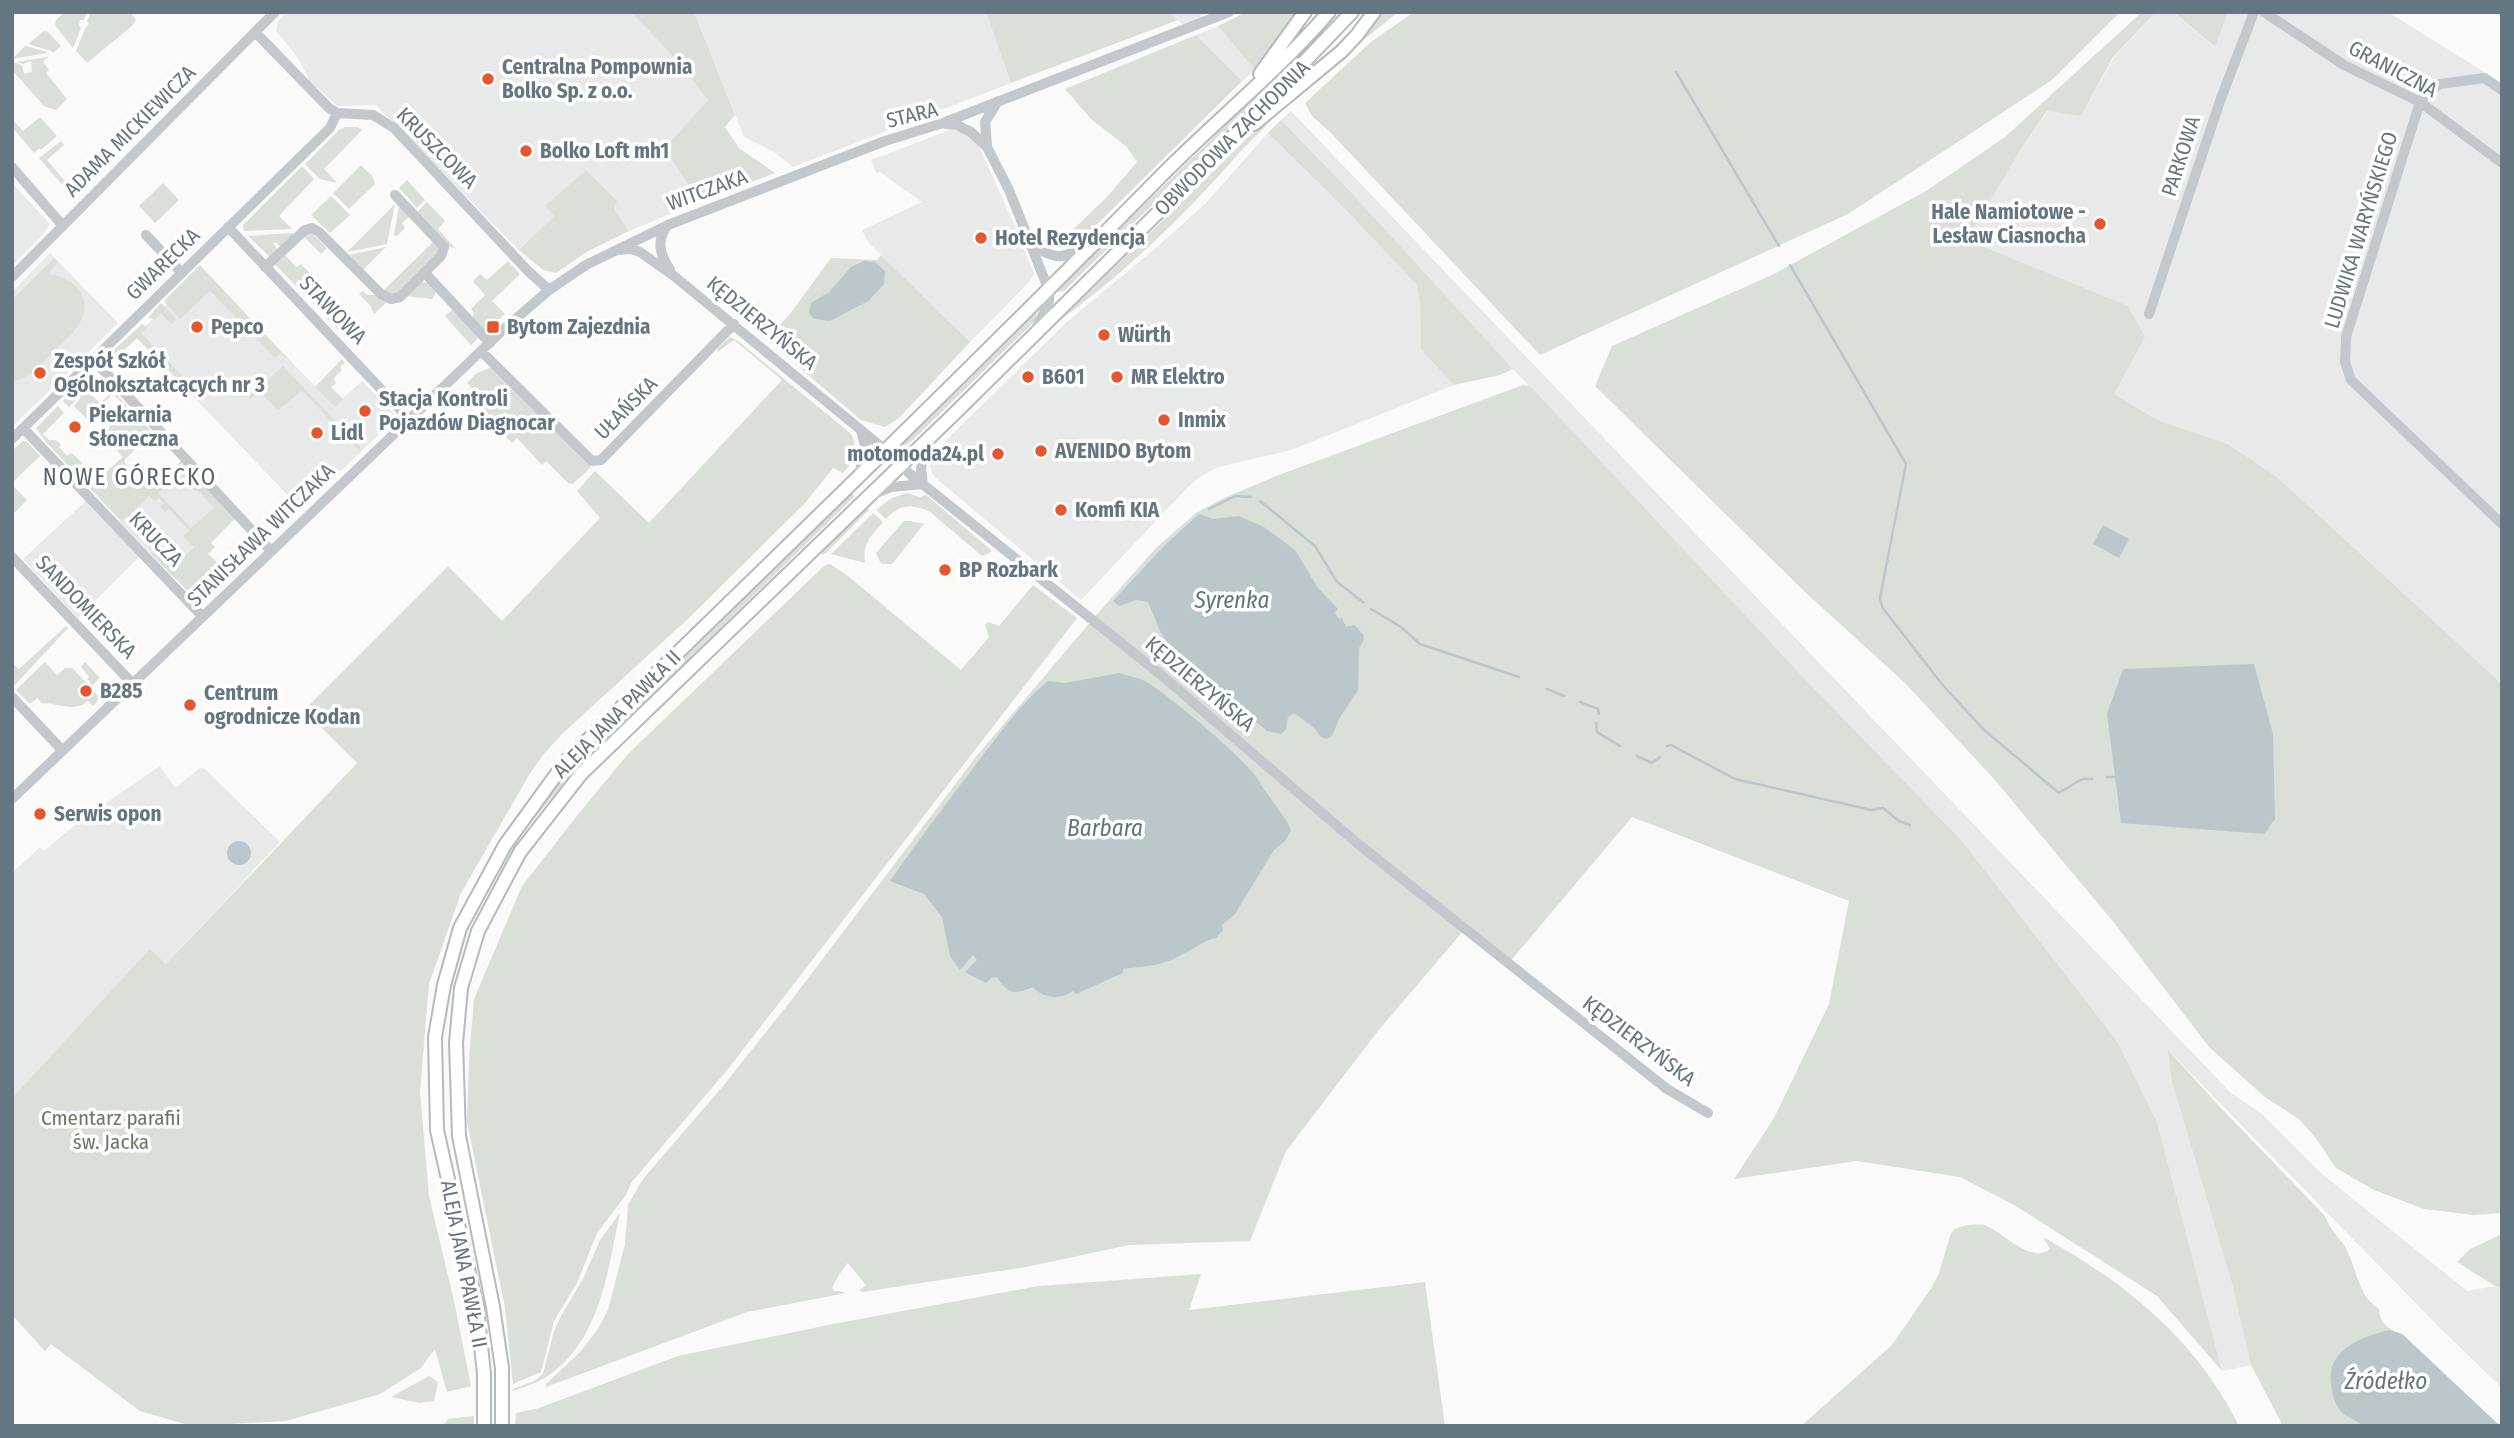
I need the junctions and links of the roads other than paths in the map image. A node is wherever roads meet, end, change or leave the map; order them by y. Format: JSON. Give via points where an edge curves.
{"nodes":[{"id":1,"x":275,"y":12,"type":"edge"},
{"id":2,"x":1229,"y":12,"type":"edge"},
{"id":3,"x":1306,"y":12,"type":"edge"},
{"id":4,"x":1329,"y":12,"type":"edge"},
{"id":5,"x":1352,"y":12,"type":"edge"},
{"id":6,"x":1374,"y":12,"type":"edge"},
{"id":7,"x":2254,"y":12,"type":"edge"},
{"id":8,"x":2264,"y":12,"type":"edge"},
{"id":9,"x":255,"y":32,"type":"junction"},
{"id":10,"x":2502,"y":90,"type":"edge"},
{"id":11,"x":1241,"y":99,"type":"junction"},
{"id":12,"x":998,"y":101,"type":"junction"},
{"id":13,"x":2420,"y":102,"type":"junction"},
{"id":14,"x":337,"y":113,"type":"junction"},
{"id":15,"x":943,"y":123,"type":"junction"},
{"id":16,"x":987,"y":147,"type":"junction"},
{"id":17,"x":2502,"y":163,"type":"edge"},
{"id":18,"x":12,"y":167,"type":"edge"},
{"id":19,"x":1198,"y":173,"type":"junction"},
{"id":20,"x":782,"y":183,"type":"joint"},
{"id":21,"x":395,"y":195,"type":"dead end"},
{"id":22,"x":668,"y":225,"type":"junction"},
{"id":23,"x":63,"y":226,"type":"junction"},
{"id":24,"x":228,"y":228,"type":"junction"},
{"id":25,"x":1111,"y":228,"type":"junction"},
{"id":26,"x":146,"y":235,"type":"dead end"},
{"id":27,"x":646,"y":235,"type":"joint"},
{"id":28,"x":1032,"y":244,"type":"junction"},
{"id":29,"x":611,"y":251,"type":"junction"},
{"id":30,"x":265,"y":267,"type":"junction"},
{"id":31,"x":182,"y":273,"type":"junction"},
{"id":32,"x":425,"y":273,"type":"junction"},
{"id":33,"x":674,"y":276,"type":"junction"},
{"id":34,"x":12,"y":277,"type":"edge"},
{"id":35,"x":549,"y":290,"type":"junction"},
{"id":36,"x":1049,"y":291,"type":"junction"},
{"id":37,"x":2148,"y":314,"type":"dead end"},
{"id":38,"x":734,"y":324,"type":"junction"},
{"id":39,"x":490,"y":342,"type":"junction"},
{"id":40,"x":1019,"y":349,"type":"junction"},
{"id":41,"x":481,"y":351,"type":"junction"},
{"id":42,"x":93,"y":359,"type":"junction"},
{"id":43,"x":409,"y":419,"type":"junction"},
{"id":44,"x":23,"y":428,"type":"junction"},
{"id":45,"x":861,"y":429,"type":"junction"},
{"id":46,"x":12,"y":439,"type":"edge"},
{"id":47,"x":926,"y":440,"type":"junction"},
{"id":48,"x":884,"y":449,"type":"junction"},
{"id":49,"x":901,"y":464,"type":"junction"},
{"id":50,"x":859,"y":476,"type":"junction"},
{"id":51,"x":923,"y":484,"type":"junction"},
{"id":52,"x":868,"y":496,"type":"junction"},
{"id":53,"x":2502,"y":524,"type":"edge"},
{"id":54,"x":271,"y":551,"type":"junction"},
{"id":55,"x":12,"y":557,"type":"edge"},
{"id":56,"x":202,"y":616,"type":"junction"},
{"id":57,"x":132,"y":683,"type":"junction"},
{"id":58,"x":12,"y":697,"type":"edge"},
{"id":59,"x":62,"y":750,"type":"junction"},
{"id":60,"x":12,"y":799,"type":"edge"},
{"id":61,"x":1708,"y":1113,"type":"dead end"},
{"id":62,"x":484,"y":1426,"type":"edge"},
{"id":63,"x":502,"y":1426,"type":"edge"}],
"edges":[{"from":1,"to":9,"type":"street","name":"ADAMA MICKIEWICZA"},
{"from":2,"to":12,"type":"street"},
{"from":3,"to":11,"type":"main road"},
{"from":4,"to":11,"type":"main road","name":"OBWODOWA ZACHODNIA"},
{"from":5,"to":19,"type":"main road","name":"OBWODOWA ZACHODNIA"},
{"from":6,"to":19,"type":"main road","via":[[1342,51]]},
{"from":7,"to":37,"type":"street","name":"PARKOWA"},
{"from":8,"to":13,"type":"street","name":"GRANICZNA","via":[[2344,65]]},
{"from":9,"to":14,"type":"street"},
{"from":9,"to":23,"type":"street","name":"ADAMA MICKIEWICZA"},
{"from":10,"to":13,"type":"street","via":[[2484,78],[2440,84]]},
{"from":11,"to":25,"type":"main road","name":"OBWODOWA ZACHODNIA"},
{"from":12,"to":15,"type":"street"},
{"from":12,"to":16,"type":"street","via":[[985,122]]},
{"from":13,"to":17,"type":"street","name":"GRANICZNA"},
{"from":13,"to":53,"type":"street","name":"LUDWIKA WARYŃSKIEGO","via":[[2346,337],[2345,362],[2351,380]]},
{"from":14,"to":24,"type":"street","name":"GWARECKA","via":[[330,128]]},
{"from":14,"to":35,"type":"street","name":"KRUSZCOWA","via":[[373,115],[394,128]]},
{"from":15,"to":16,"type":"street","name":"STARA","via":[[971,132]]},
{"from":15,"to":20,"type":"street","name":"STARA"},
{"from":16,"to":28,"type":"street","name":"STARA"},
{"from":18,"to":23,"type":"street"},
{"from":19,"to":40,"type":"main road","name":"OBWODOWA ZACHODNIA"},
{"from":20,"to":22,"type":"street","name":"WITCZAKA"},
{"from":21,"to":32,"type":"street","via":[[444,247]]},
{"from":22,"to":27,"type":"street","name":"WITCZAKA"},
{"from":22,"to":33,"type":"street","name":"KĘDZIERZYŃSKA","via":[[660,250]]},
{"from":23,"to":34,"type":"street","name":"ADAMA MICKIEWICZA"},
{"from":24,"to":30,"type":"street","name":"STAWOWA"},
{"from":24,"to":31,"type":"street","name":"GWARECKA"},
{"from":25,"to":28,"type":"street","via":[[1069,256],[1042,252]]},
{"from":25,"to":36,"type":"main road","name":"OBWODOWA ZACHODNIA"},
{"from":26,"to":31,"type":"street"},
{"from":27,"to":29,"type":"street","name":"STANISŁAWA WITCZAKA"},
{"from":28,"to":36,"type":"street","name":"STARA"},
{"from":29,"to":33,"type":"street","name":"KĘDZIERZYŃSKA","via":[[640,252]]},
{"from":29,"to":35,"type":"street","name":"STANISŁAWA WITCZAKA"},
{"from":30,"to":32,"type":"street","via":[[312,228],[387,299],[400,297]]},
{"from":30,"to":43,"type":"street","name":"STAWOWA"},
{"from":31,"to":42,"type":"street","name":"GWARECKA"},
{"from":32,"to":39,"type":"street"},
{"from":33,"to":38,"type":"street","name":"KĘDZIERZYŃSKA"},
{"from":35,"to":39,"type":"street","name":"STANISŁAWA WITCZAKA"},
{"from":36,"to":40,"type":"street","via":[[1045,313]]},
{"from":36,"to":48,"type":"main road","name":"ALEJA JANA PAWŁA II"},
{"from":38,"to":41,"type":"street","name":"UŁAŃSKA","via":[[601,460],[592,461]]},
{"from":38,"to":45,"type":"street","name":"KĘDZIERZYŃSKA"},
{"from":39,"to":41,"type":"street","name":"STANISŁAWA WITCZAKA"},
{"from":40,"to":47,"type":"main road","name":"ALEJA JANA PAWŁA II"},
{"from":41,"to":43,"type":"street","name":"STANISŁAWA WITCZAKA"},
{"from":42,"to":44,"type":"street","name":"GWARECKA"},
{"from":42,"to":54,"type":"street"},
{"from":43,"to":54,"type":"street","name":"STANISŁAWA WITCZAKA"},
{"from":44,"to":46,"type":"street","name":"GWARECKA"},
{"from":44,"to":56,"type":"street","name":"KRUCZA"},
{"from":45,"to":48,"type":"street","name":"KĘDZIERZYŃSKA"},
{"from":45,"to":50,"type":"street","via":[[864,456]]},
{"from":47,"to":49,"type":"main road","name":"ALEJA JANA PAWŁA II"},
{"from":47,"to":51,"type":"street"},
{"from":48,"to":49,"type":"street","name":"KĘDZIERZYŃSKA"},
{"from":48,"to":50,"type":"main road","name":"ALEJA JANA PAWŁA II"},
{"from":49,"to":51,"type":"street","name":"KĘDZIERZYŃSKA"},
{"from":49,"to":52,"type":"main road","name":"ALEJA JANA PAWŁA II"},
{"from":50,"to":62,"type":"main road","name":"ALEJA JANA PAWŁA II","via":[[566,761],[505,845],[460,928],[435,1037],[437,1130],[477,1309]]},
{"from":51,"to":52,"type":"street","via":[[891,487]]},
{"from":51,"to":61,"type":"street","name":"KĘDZIERZYŃSKA","via":[[1160,674],[1473,936],[1667,1089]]},
{"from":52,"to":63,"type":"main road","name":"ALEJA JANA PAWŁA II","via":[[581,774],[520,852],[478,931],[461,988],[456,1043],[459,1136],[493,1307],[502,1368]]},
{"from":54,"to":56,"type":"street","name":"STANISŁAWA WITCZAKA"},
{"from":55,"to":57,"type":"street","name":"SANDOMIERSKA"},
{"from":56,"to":57,"type":"street","name":"STANISŁAWA WITCZAKA"},
{"from":57,"to":59,"type":"street","name":"STANISŁAWA WITCZAKA"},
{"from":58,"to":59,"type":"street"},
{"from":59,"to":60,"type":"street","name":"STANISŁAWA WITCZAKA"}]}
